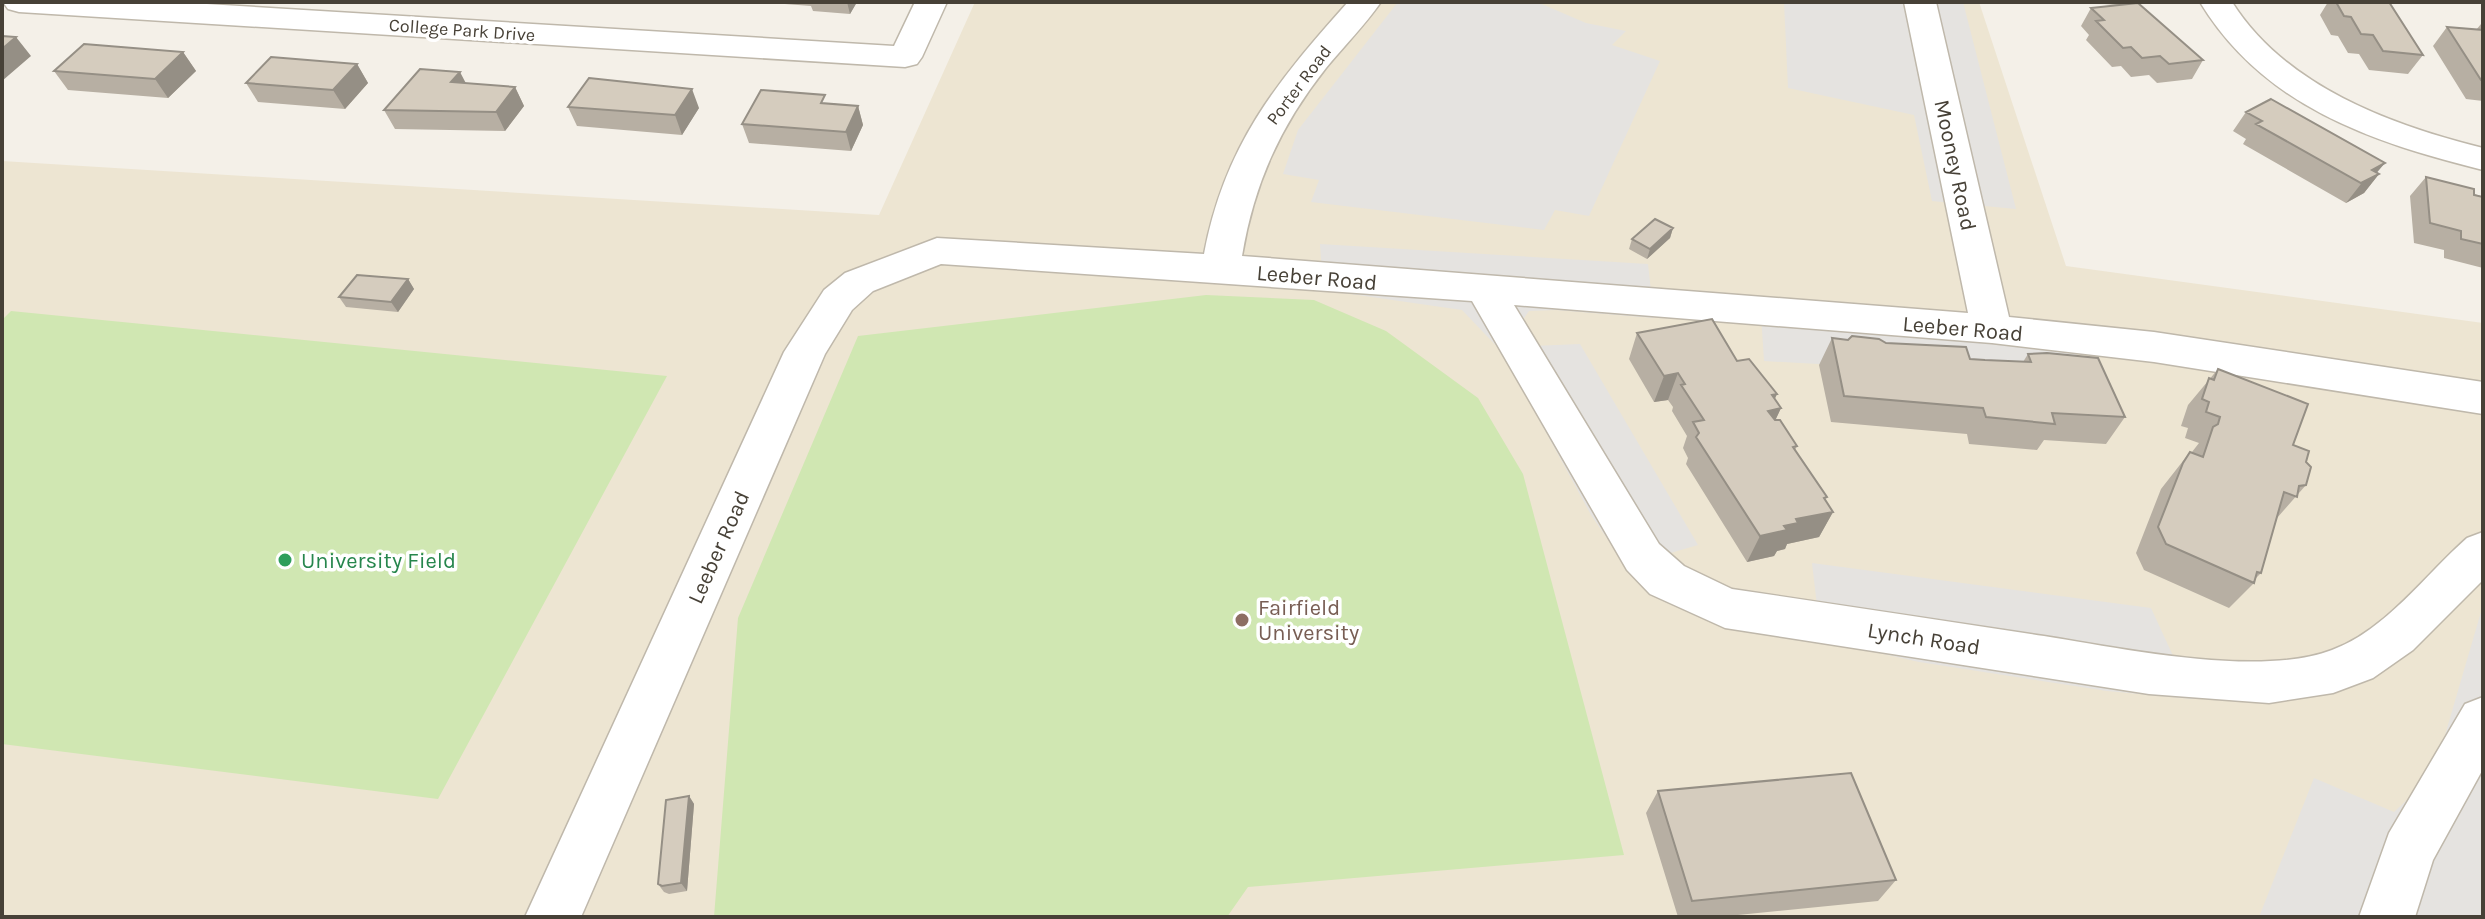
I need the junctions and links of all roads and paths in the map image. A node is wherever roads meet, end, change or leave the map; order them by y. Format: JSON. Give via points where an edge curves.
{"nodes":[{"id":1,"x":19,"y":2,"type":"edge"},
{"id":2,"x":931,"y":2,"type":"edge"},
{"id":3,"x":1365,"y":2,"type":"edge"},
{"id":4,"x":1920,"y":2,"type":"edge"},
{"id":5,"x":2216,"y":2,"type":"edge"},
{"id":6,"x":2483,"y":159,"type":"edge"},
{"id":7,"x":1221,"y":268,"type":"junction"},
{"id":8,"x":1486,"y":291,"type":"junction"},
{"id":9,"x":1992,"y":329,"type":"junction"},
{"id":10,"x":2483,"y":398,"type":"edge"},
{"id":11,"x":2483,"y":551,"type":"edge"},
{"id":12,"x":2483,"y":720,"type":"edge"},
{"id":13,"x":553,"y":917,"type":"edge"},
{"id":14,"x":2387,"y":917,"type":"edge"}],
"edges":[{"from":1,"to":2,"type":"street","name":"College Park Drive","via":[[905,57]]},
{"from":3,"to":7,"type":"street","name":"Porter Road","via":[[1269,122],[1245,168]]},
{"from":4,"to":9,"type":"street","name":"Mooney Road"},
{"from":5,"to":6,"type":"street","via":[[2223,18],[2268,68],[2373,128]]},
{"from":7,"to":8,"type":"street","name":"Leeber Road"},
{"from":7,"to":13,"type":"street","name":"Leeber Road","via":[[937,251],[859,282],[838,300],[805,352]]},
{"from":8,"to":9,"type":"street","name":"Leeber Road"},
{"from":8,"to":11,"type":"street","name":"Lynch Road","via":[[1643,557],[1667,580],[1725,608],[2163,675],[2270,680],[2332,673],[2369,655],[2413,623]]},
{"from":9,"to":10,"type":"street","name":"Leeber Road","via":[[2154,347]]},
{"from":12,"to":14,"type":"street","via":[[2408,851]]}]}
